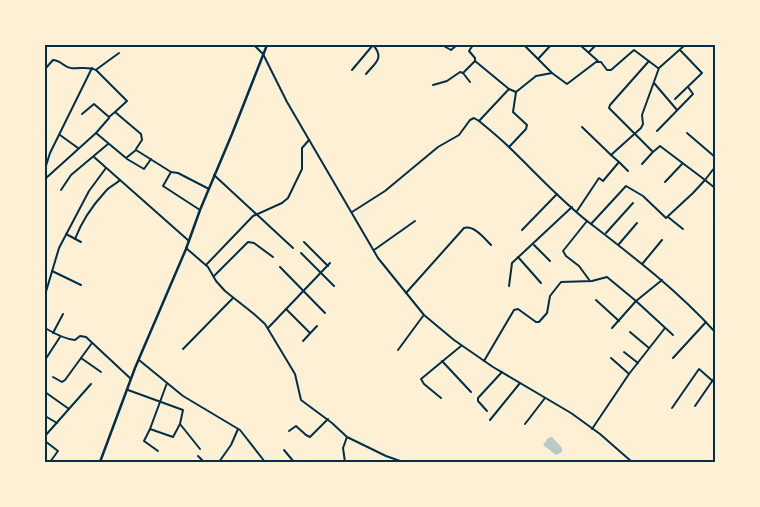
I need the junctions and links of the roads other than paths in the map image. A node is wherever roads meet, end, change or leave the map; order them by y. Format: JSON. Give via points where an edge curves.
{"nodes":[{"id":1,"x":254,"y":45,"type":"edge"},
{"id":2,"x":267,"y":45,"type":"edge"},
{"id":3,"x":373,"y":45,"type":"edge"},
{"id":4,"x":442,"y":45,"type":"edge"},
{"id":5,"x":457,"y":45,"type":"edge"},
{"id":6,"x":473,"y":45,"type":"edge"},
{"id":7,"x":524,"y":45,"type":"edge"},
{"id":8,"x":551,"y":45,"type":"edge"},
{"id":9,"x":580,"y":45,"type":"edge"},
{"id":10,"x":596,"y":45,"type":"edge"},
{"id":11,"x":638,"y":45,"type":"edge"},
{"id":12,"x":685,"y":45,"type":"edge"},
{"id":13,"x":634,"y":50,"type":"junction"},
{"id":14,"x":680,"y":50,"type":"junction"},
{"id":15,"x":589,"y":52,"type":"junction"},
{"id":16,"x":119,"y":53,"type":"dead end"},
{"id":17,"x":263,"y":54,"type":"junction"},
{"id":18,"x":538,"y":59,"type":"junction"},
{"id":19,"x":475,"y":61,"type":"junction"},
{"id":20,"x":598,"y":61,"type":"junction"},
{"id":21,"x":649,"y":61,"type":"junction"},
{"id":22,"x":45,"y":68,"type":"edge"},
{"id":23,"x":92,"y":68,"type":"junction"},
{"id":24,"x":659,"y":68,"type":"junction"},
{"id":25,"x":96,"y":70,"type":"junction"},
{"id":26,"x":352,"y":70,"type":"dead end"},
{"id":27,"x":463,"y":73,"type":"junction"},
{"id":28,"x":552,"y":73,"type":"junction"},
{"id":29,"x":366,"y":74,"type":"dead end"},
{"id":30,"x":470,"y":82,"type":"dead end"},
{"id":31,"x":654,"y":83,"type":"junction"},
{"id":32,"x":434,"y":84,"type":"dead end"},
{"id":33,"x":688,"y":86,"type":"junction"},
{"id":34,"x":509,"y":89,"type":"junction"},
{"id":35,"x":516,"y":92,"type":"junction"},
{"id":36,"x":675,"y":99,"type":"dead end"},
{"id":37,"x":677,"y":110,"type":"junction"},
{"id":38,"x":116,"y":112,"type":"junction"},
{"id":39,"x":82,"y":114,"type":"dead end"},
{"id":40,"x":110,"y":116,"type":"junction"},
{"id":41,"x":479,"y":121,"type":"junction"},
{"id":42,"x":582,"y":127,"type":"dead end"},
{"id":43,"x":657,"y":131,"type":"dead end"},
{"id":44,"x":96,"y":133,"type":"junction"},
{"id":45,"x":687,"y":133,"type":"dead end"},
{"id":46,"x":60,"y":134,"type":"junction"},
{"id":47,"x":634,"y":134,"type":"junction"},
{"id":48,"x":309,"y":140,"type":"junction"},
{"id":49,"x":108,"y":144,"type":"junction"},
{"id":50,"x":509,"y":147,"type":"junction"},
{"id":51,"x":78,"y":148,"type":"junction"},
{"id":52,"x":136,"y":150,"type":"junction"},
{"id":53,"x":653,"y":152,"type":"junction"},
{"id":54,"x":611,"y":155,"type":"junction"},
{"id":55,"x":94,"y":157,"type":"junction"},
{"id":56,"x":715,"y":157,"type":"edge"},
{"id":57,"x":126,"y":158,"type":"junction"},
{"id":58,"x":151,"y":159,"type":"junction"},
{"id":59,"x":619,"y":162,"type":"junction"},
{"id":60,"x":642,"y":164,"type":"dead end"},
{"id":61,"x":682,"y":164,"type":"junction"},
{"id":62,"x":715,"y":167,"type":"edge"},
{"id":63,"x":106,"y":168,"type":"junction"},
{"id":64,"x":45,"y":169,"type":"edge"},
{"id":65,"x":628,"y":171,"type":"dead end"},
{"id":66,"x":171,"y":172,"type":"junction"},
{"id":67,"x":214,"y":176,"type":"junction"},
{"id":68,"x":45,"y":179,"type":"edge"},
{"id":69,"x":120,"y":180,"type":"junction"},
{"id":70,"x":705,"y":180,"type":"junction"},
{"id":71,"x":665,"y":182,"type":"dead end"},
{"id":72,"x":715,"y":188,"type":"edge"},
{"id":73,"x":209,"y":189,"type":"junction"},
{"id":74,"x":61,"y":190,"type":"dead end"},
{"id":75,"x":557,"y":194,"type":"junction"},
{"id":76,"x":632,"y":203,"type":"dead end"},
{"id":77,"x":572,"y":207,"type":"junction"},
{"id":78,"x":200,"y":210,"type":"junction"},
{"id":79,"x":576,"y":211,"type":"junction"},
{"id":80,"x":352,"y":212,"type":"junction"},
{"id":81,"x":256,"y":214,"type":"junction"},
{"id":82,"x":668,"y":217,"type":"junction"},
{"id":83,"x":415,"y":221,"type":"dead end"},
{"id":84,"x":587,"y":221,"type":"junction"},
{"id":85,"x":638,"y":223,"type":"dead end"},
{"id":86,"x":591,"y":224,"type":"junction"},
{"id":87,"x":683,"y":229,"type":"dead end"},
{"id":88,"x":522,"y":230,"type":"dead end"},
{"id":89,"x":66,"y":234,"type":"junction"},
{"id":90,"x":606,"y":234,"type":"junction"},
{"id":91,"x":75,"y":239,"type":"junction"},
{"id":92,"x":662,"y":240,"type":"dead end"},
{"id":93,"x":189,"y":241,"type":"junction"},
{"id":94,"x":81,"y":242,"type":"dead end"},
{"id":95,"x":304,"y":242,"type":"dead end"},
{"id":96,"x":533,"y":244,"type":"junction"},
{"id":97,"x":619,"y":244,"type":"junction"},
{"id":98,"x":491,"y":245,"type":"dead end"},
{"id":99,"x":186,"y":248,"type":"junction"},
{"id":100,"x":293,"y":248,"type":"dead end"},
{"id":101,"x":374,"y":250,"type":"junction"},
{"id":102,"x":301,"y":253,"type":"dead end"},
{"id":103,"x":273,"y":257,"type":"dead end"},
{"id":104,"x":518,"y":258,"type":"junction"},
{"id":105,"x":550,"y":261,"type":"dead end"},
{"id":106,"x":330,"y":263,"type":"dead end"},
{"id":107,"x":643,"y":264,"type":"junction"},
{"id":108,"x":206,"y":265,"type":"junction"},
{"id":109,"x":328,"y":266,"type":"junction"},
{"id":110,"x":280,"y":267,"type":"dead end"},
{"id":111,"x":52,"y":271,"type":"junction"},
{"id":112,"x":320,"y":273,"type":"junction"},
{"id":113,"x":213,"y":276,"type":"junction"},
{"id":114,"x":662,"y":280,"type":"junction"},
{"id":115,"x":590,"y":281,"type":"junction"},
{"id":116,"x":541,"y":283,"type":"dead end"},
{"id":117,"x":82,"y":285,"type":"dead end"},
{"id":118,"x":334,"y":286,"type":"dead end"},
{"id":119,"x":508,"y":286,"type":"dead end"},
{"id":120,"x":303,"y":291,"type":"junction"},
{"id":121,"x":406,"y":293,"type":"junction"},
{"id":122,"x":45,"y":295,"type":"edge"},
{"id":123,"x":233,"y":298,"type":"junction"},
{"id":124,"x":596,"y":300,"type":"dead end"},
{"id":125,"x":636,"y":301,"type":"junction"},
{"id":126,"x":286,"y":309,"type":"junction"},
{"id":127,"x":326,"y":313,"type":"dead end"},
{"id":128,"x":63,"y":314,"type":"dead end"},
{"id":129,"x":424,"y":315,"type":"junction"},
{"id":130,"x":619,"y":320,"type":"junction"},
{"id":131,"x":706,"y":322,"type":"junction"},
{"id":132,"x":317,"y":326,"type":"dead end"},
{"id":133,"x":45,"y":328,"type":"edge"},
{"id":134,"x":268,"y":328,"type":"junction"},
{"id":135,"x":612,"y":328,"type":"dead end"},
{"id":136,"x":666,"y":328,"type":"junction"},
{"id":137,"x":630,"y":332,"type":"dead end"},
{"id":138,"x":715,"y":332,"type":"edge"},
{"id":139,"x":54,"y":333,"type":"junction"},
{"id":140,"x":310,"y":333,"type":"junction"},
{"id":141,"x":673,"y":335,"type":"dead end"},
{"id":142,"x":60,"y":337,"type":"junction"},
{"id":143,"x":303,"y":342,"type":"dead end"},
{"id":144,"x":92,"y":343,"type":"junction"},
{"id":145,"x":461,"y":345,"type":"junction"},
{"id":146,"x":649,"y":348,"type":"junction"},
{"id":147,"x":183,"y":349,"type":"dead end"},
{"id":148,"x":398,"y":350,"type":"dead end"},
{"id":149,"x":624,"y":352,"type":"dead end"},
{"id":150,"x":81,"y":358,"type":"junction"},
{"id":151,"x":611,"y":358,"type":"dead end"},
{"id":152,"x":673,"y":358,"type":"dead end"},
{"id":153,"x":45,"y":360,"type":"edge"},
{"id":154,"x":139,"y":360,"type":"junction"},
{"id":155,"x":442,"y":361,"type":"junction"},
{"id":156,"x":484,"y":361,"type":"junction"},
{"id":157,"x":638,"y":363,"type":"junction"},
{"id":158,"x":101,"y":372,"type":"dead end"},
{"id":159,"x":502,"y":372,"type":"junction"},
{"id":160,"x":629,"y":374,"type":"junction"},
{"id":161,"x":53,"y":377,"type":"dead end"},
{"id":162,"x":715,"y":377,"type":"edge"},
{"id":163,"x":132,"y":379,"type":"junction"},
{"id":164,"x":712,"y":381,"type":"junction"},
{"id":165,"x":167,"y":383,"type":"junction"},
{"id":166,"x":520,"y":383,"type":"junction"},
{"id":167,"x":90,"y":384,"type":"dead end"},
{"id":168,"x":715,"y":384,"type":"edge"},
{"id":169,"x":128,"y":390,"type":"junction"},
{"id":170,"x":45,"y":392,"type":"edge"},
{"id":171,"x":471,"y":392,"type":"dead end"},
{"id":172,"x":441,"y":398,"type":"dead end"},
{"id":173,"x":545,"y":398,"type":"junction"},
{"id":174,"x":161,"y":402,"type":"junction"},
{"id":175,"x":695,"y":406,"type":"dead end"},
{"id":176,"x":672,"y":408,"type":"dead end"},
{"id":177,"x":69,"y":409,"type":"junction"},
{"id":178,"x":487,"y":411,"type":"dead end"},
{"id":179,"x":45,"y":416,"type":"edge"},
{"id":180,"x":328,"y":420,"type":"junction"},
{"id":181,"x":490,"y":420,"type":"dead end"},
{"id":182,"x":57,"y":423,"type":"junction"},
{"id":183,"x":180,"y":424,"type":"junction"},
{"id":184,"x":525,"y":424,"type":"dead end"},
{"id":185,"x":150,"y":429,"type":"junction"},
{"id":186,"x":238,"y":429,"type":"junction"},
{"id":187,"x":592,"y":429,"type":"junction"},
{"id":188,"x":289,"y":431,"type":"dead end"},
{"id":189,"x":45,"y":436,"type":"edge"},
{"id":190,"x":347,"y":437,"type":"junction"},
{"id":191,"x":45,"y":440,"type":"edge"},
{"id":192,"x":200,"y":449,"type":"dead end"},
{"id":193,"x":284,"y":450,"type":"dead end"},
{"id":194,"x":158,"y":451,"type":"dead end"},
{"id":195,"x":198,"y":456,"type":"dead end"},
{"id":196,"x":50,"y":462,"type":"edge"},
{"id":197,"x":100,"y":462,"type":"edge"},
{"id":198,"x":204,"y":462,"type":"edge"},
{"id":199,"x":218,"y":462,"type":"edge"},
{"id":200,"x":265,"y":462,"type":"edge"},
{"id":201,"x":294,"y":462,"type":"edge"},
{"id":202,"x":345,"y":462,"type":"edge"},
{"id":203,"x":403,"y":462,"type":"edge"},
{"id":204,"x":632,"y":462,"type":"edge"}],
"edges":[{"from":1,"to":17,"type":"street"},
{"from":2,"to":17,"type":"main road"},
{"from":3,"to":26,"type":"street"},
{"from":3,"to":29,"type":"street","via":[[379,58]]},
{"from":4,"to":5,"type":"street","via":[[451,50]]},
{"from":6,"to":19,"type":"street","via":[[469,51]]},
{"from":7,"to":18,"type":"street"},
{"from":8,"to":18,"type":"street"},
{"from":9,"to":15,"type":"street"},
{"from":10,"to":15,"type":"street"},
{"from":11,"to":13,"type":"street"},
{"from":12,"to":14,"type":"street"},
{"from":13,"to":20,"type":"street","via":[[611,70]]},
{"from":13,"to":21,"type":"street"},
{"from":14,"to":24,"type":"street"},
{"from":14,"to":33,"type":"street","via":[[702,73]]},
{"from":15,"to":20,"type":"street"},
{"from":16,"to":25,"type":"street"},
{"from":17,"to":48,"type":"street"},
{"from":17,"to":67,"type":"main road"},
{"from":18,"to":28,"type":"street"},
{"from":19,"to":27,"type":"street"},
{"from":19,"to":34,"type":"street"},
{"from":20,"to":28,"type":"street","via":[[570,83],[564,83]]},
{"from":21,"to":24,"type":"street"},
{"from":21,"to":47,"type":"street","via":[[608,107]]},
{"from":22,"to":23,"type":"street","via":[[53,60],[69,68]]},
{"from":23,"to":25,"type":"street"},
{"from":23,"to":46,"type":"street"},
{"from":24,"to":31,"type":"street"},
{"from":25,"to":38,"type":"street","via":[[126,101]]},
{"from":27,"to":30,"type":"street"},
{"from":27,"to":32,"type":"street"},
{"from":28,"to":35,"type":"street","via":[[536,76]]},
{"from":31,"to":37,"type":"street"},
{"from":31,"to":47,"type":"street","via":[[642,115],[643,124]]},
{"from":33,"to":36,"type":"street"},
{"from":33,"to":37,"type":"street","via":[[693,93]]},
{"from":34,"to":35,"type":"street"},
{"from":34,"to":41,"type":"street"},
{"from":35,"to":50,"type":"street","via":[[513,112],[527,125]]},
{"from":37,"to":43,"type":"street"},
{"from":38,"to":40,"type":"street"},
{"from":38,"to":52,"type":"street","via":[[141,134],[142,140]]},
{"from":39,"to":40,"type":"street","via":[[94,104]]},
{"from":40,"to":44,"type":"street"},
{"from":41,"to":50,"type":"street"},
{"from":41,"to":80,"type":"street","via":[[470,120],[459,135],[438,147],[385,191]]},
{"from":42,"to":54,"type":"street"},
{"from":44,"to":49,"type":"street"},
{"from":44,"to":51,"type":"street"},
{"from":45,"to":56,"type":"street"},
{"from":46,"to":51,"type":"street"},
{"from":46,"to":64,"type":"street"},
{"from":47,"to":53,"type":"street"},
{"from":47,"to":54,"type":"street"},
{"from":48,"to":80,"type":"street"},
{"from":48,"to":81,"type":"street","via":[[302,148],[302,168],[288,198]]},
{"from":49,"to":55,"type":"street"},
{"from":49,"to":57,"type":"street"},
{"from":50,"to":75,"type":"street"},
{"from":51,"to":68,"type":"street"},
{"from":52,"to":57,"type":"street"},
{"from":52,"to":58,"type":"street"},
{"from":53,"to":60,"type":"street"},
{"from":53,"to":61,"type":"street","via":[[660,146]]},
{"from":54,"to":59,"type":"street"},
{"from":55,"to":63,"type":"street"},
{"from":55,"to":74,"type":"street","via":[[72,175]]},
{"from":57,"to":58,"type":"street","via":[[144,169]]},
{"from":58,"to":66,"type":"street"},
{"from":59,"to":65,"type":"street"},
{"from":59,"to":79,"type":"street","via":[[603,181],[599,178]]},
{"from":61,"to":70,"type":"street"},
{"from":61,"to":71,"type":"street"},
{"from":62,"to":70,"type":"street"},
{"from":63,"to":69,"type":"street"},
{"from":63,"to":89,"type":"street","via":[[89,191]]},
{"from":66,"to":73,"type":"street"},
{"from":66,"to":78,"type":"street","via":[[163,186]]},
{"from":67,"to":73,"type":"main road"},
{"from":67,"to":81,"type":"street"},
{"from":69,"to":91,"type":"street","via":[[105,191]]},
{"from":69,"to":93,"type":"street"},
{"from":70,"to":72,"type":"street"},
{"from":70,"to":82,"type":"street"},
{"from":73,"to":78,"type":"main road"},
{"from":75,"to":77,"type":"street"},
{"from":75,"to":88,"type":"street"},
{"from":76,"to":90,"type":"street"},
{"from":77,"to":79,"type":"street"},
{"from":77,"to":96,"type":"street"},
{"from":78,"to":93,"type":"main road"},
{"from":79,"to":84,"type":"street"},
{"from":80,"to":101,"type":"street"},
{"from":81,"to":100,"type":"street"},
{"from":81,"to":108,"type":"street"},
{"from":82,"to":86,"type":"street","via":[[626,186]]},
{"from":82,"to":87,"type":"street"},
{"from":83,"to":101,"type":"street"},
{"from":84,"to":86,"type":"street"},
{"from":84,"to":115,"type":"street","via":[[563,251]]},
{"from":85,"to":97,"type":"street"},
{"from":86,"to":90,"type":"street"},
{"from":89,"to":91,"type":"street"},
{"from":89,"to":111,"type":"street","via":[[56,253]]},
{"from":90,"to":97,"type":"street"},
{"from":91,"to":94,"type":"street"},
{"from":92,"to":107,"type":"street"},
{"from":93,"to":99,"type":"main road"},
{"from":95,"to":109,"type":"street"},
{"from":96,"to":104,"type":"street"},
{"from":96,"to":105,"type":"street"},
{"from":97,"to":107,"type":"street"},
{"from":98,"to":121,"type":"street","via":[[474,229],[464,228]]},
{"from":99,"to":108,"type":"street"},
{"from":99,"to":154,"type":"main road"},
{"from":101,"to":121,"type":"street"},
{"from":102,"to":112,"type":"street"},
{"from":103,"to":113,"type":"street","via":[[248,242]]},
{"from":104,"to":116,"type":"street"},
{"from":104,"to":119,"type":"street","via":[[511,266]]},
{"from":106,"to":109,"type":"street"},
{"from":107,"to":114,"type":"street"},
{"from":108,"to":113,"type":"street"},
{"from":109,"to":112,"type":"street"},
{"from":110,"to":120,"type":"street"},
{"from":111,"to":117,"type":"street"},
{"from":111,"to":122,"type":"street"},
{"from":112,"to":118,"type":"street"},
{"from":112,"to":120,"type":"street"},
{"from":113,"to":123,"type":"street"},
{"from":114,"to":125,"type":"street"},
{"from":114,"to":131,"type":"street"},
{"from":115,"to":125,"type":"street","via":[[607,277]]},
{"from":115,"to":156,"type":"street","via":[[561,282],[550,296],[547,313],[540,322],[518,308],[514,310]]},
{"from":120,"to":126,"type":"street"},
{"from":120,"to":127,"type":"street"},
{"from":121,"to":129,"type":"street"},
{"from":123,"to":134,"type":"street"},
{"from":123,"to":147,"type":"street"},
{"from":124,"to":130,"type":"street"},
{"from":125,"to":130,"type":"street"},
{"from":125,"to":136,"type":"street"},
{"from":126,"to":134,"type":"street"},
{"from":126,"to":140,"type":"street"},
{"from":128,"to":139,"type":"street"},
{"from":129,"to":145,"type":"street"},
{"from":129,"to":148,"type":"street"},
{"from":130,"to":135,"type":"street"},
{"from":131,"to":138,"type":"street"},
{"from":131,"to":152,"type":"street"},
{"from":132,"to":140,"type":"street"},
{"from":133,"to":139,"type":"street"},
{"from":134,"to":180,"type":"street","via":[[295,374],[301,400]]},
{"from":136,"to":141,"type":"street"},
{"from":136,"to":146,"type":"street"},
{"from":137,"to":146,"type":"street"},
{"from":139,"to":142,"type":"street"},
{"from":140,"to":143,"type":"street"},
{"from":142,"to":144,"type":"street","via":[[75,340],[83,335]]},
{"from":142,"to":153,"type":"street"},
{"from":144,"to":150,"type":"street"},
{"from":144,"to":163,"type":"street"},
{"from":145,"to":155,"type":"street"},
{"from":145,"to":156,"type":"street"},
{"from":146,"to":157,"type":"street"},
{"from":149,"to":157,"type":"street"},
{"from":150,"to":158,"type":"street"},
{"from":150,"to":161,"type":"street","via":[[63,381]]},
{"from":151,"to":160,"type":"street"},
{"from":154,"to":163,"type":"main road"},
{"from":154,"to":165,"type":"street"},
{"from":155,"to":171,"type":"street"},
{"from":155,"to":172,"type":"street","via":[[421,379]]},
{"from":156,"to":159,"type":"street"},
{"from":157,"to":160,"type":"street"},
{"from":159,"to":166,"type":"street"},
{"from":159,"to":178,"type":"street","via":[[478,398]]},
{"from":160,"to":187,"type":"street"},
{"from":162,"to":164,"type":"street"},
{"from":163,"to":169,"type":"main road"},
{"from":164,"to":168,"type":"street"},
{"from":164,"to":175,"type":"street"},
{"from":164,"to":176,"type":"street","via":[[699,369]]},
{"from":165,"to":174,"type":"street"},
{"from":165,"to":186,"type":"street"},
{"from":166,"to":173,"type":"street"},
{"from":166,"to":181,"type":"street"},
{"from":167,"to":177,"type":"street"},
{"from":169,"to":174,"type":"street"},
{"from":169,"to":197,"type":"main road"},
{"from":170,"to":177,"type":"street"},
{"from":173,"to":184,"type":"street"},
{"from":173,"to":187,"type":"street"},
{"from":174,"to":183,"type":"street","via":[[183,410]]},
{"from":174,"to":185,"type":"street"},
{"from":177,"to":182,"type":"street"},
{"from":179,"to":182,"type":"street"},
{"from":180,"to":188,"type":"street","via":[[310,437],[296,426]]},
{"from":180,"to":190,"type":"street"},
{"from":182,"to":189,"type":"street"},
{"from":183,"to":185,"type":"street","via":[[173,437]]},
{"from":183,"to":192,"type":"street"},
{"from":185,"to":194,"type":"street","via":[[144,441]]},
{"from":186,"to":199,"type":"street"},
{"from":186,"to":200,"type":"street"},
{"from":187,"to":204,"type":"street"},
{"from":190,"to":202,"type":"street","via":[[343,448]]},
{"from":190,"to":203,"type":"street"},
{"from":191,"to":196,"type":"street","via":[[58,451]]},
{"from":193,"to":201,"type":"street"},
{"from":195,"to":198,"type":"street"}]}
